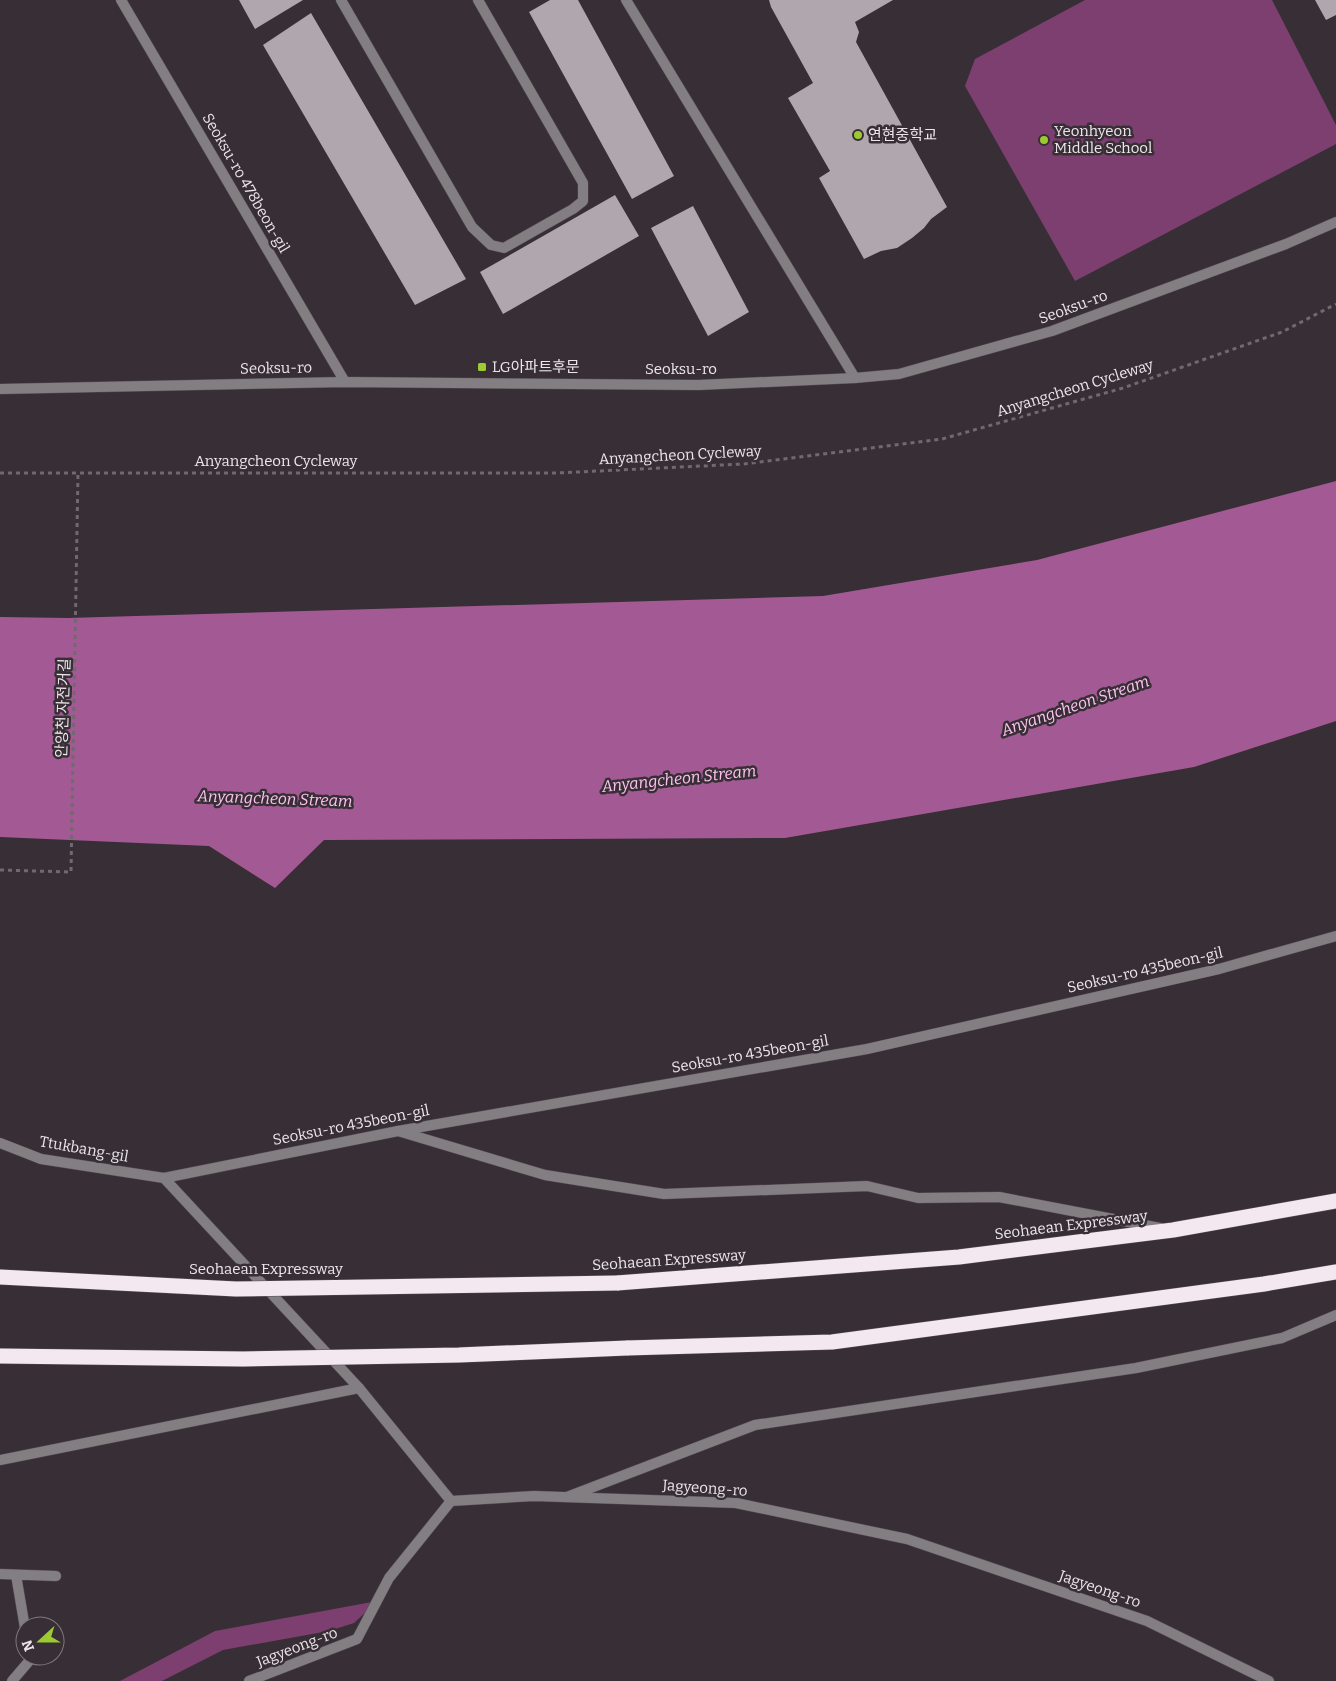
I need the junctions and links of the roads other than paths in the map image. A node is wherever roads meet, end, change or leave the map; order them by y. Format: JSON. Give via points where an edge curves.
{"nodes":[{"id":1,"x":121,"y":0,"type":"edge"},
{"id":2,"x":340,"y":0,"type":"edge"},
{"id":3,"x":478,"y":0,"type":"edge"},
{"id":4,"x":626,"y":0,"type":"edge"},
{"id":5,"x":1336,"y":222,"type":"edge"},
{"id":6,"x":855,"y":378,"type":"junction"},
{"id":7,"x":345,"y":382,"type":"junction"},
{"id":8,"x":0,"y":389,"type":"edge"},
{"id":9,"x":1336,"y":936,"type":"edge"},
{"id":10,"x":398,"y":1131,"type":"junction"},
{"id":11,"x":0,"y":1143,"type":"edge"},
{"id":12,"x":164,"y":1178,"type":"junction"},
{"id":13,"x":1336,"y":1201,"type":"edge"},
{"id":14,"x":1173,"y":1230,"type":"junction"},
{"id":15,"x":1336,"y":1272,"type":"edge"},
{"id":16,"x":0,"y":1277,"type":"edge"},
{"id":17,"x":1336,"y":1315,"type":"edge"},
{"id":18,"x":0,"y":1356,"type":"edge"},
{"id":19,"x":359,"y":1388,"type":"junction"},
{"id":20,"x":0,"y":1460,"type":"edge"},
{"id":21,"x":566,"y":1497,"type":"junction"},
{"id":22,"x":451,"y":1501,"type":"junction"},
{"id":23,"x":0,"y":1574,"type":"edge"},
{"id":24,"x":16,"y":1575,"type":"junction"},
{"id":25,"x":56,"y":1576,"type":"dead end"},
{"id":26,"x":23,"y":1616,"type":"edge"},
{"id":27,"x":25,"y":1666,"type":"edge"},
{"id":28,"x":12,"y":1681,"type":"edge"},
{"id":29,"x":249,"y":1681,"type":"edge"},
{"id":30,"x":1269,"y":1681,"type":"edge"}],
"edges":[{"from":1,"to":7,"type":"street","name":"Seoksu-ro 478beon-gil"},
{"from":2,"to":3,"type":"street","via":[[472,227],[491,245],[504,248],[583,201],[583,183]]},
{"from":4,"to":6,"type":"street"},
{"from":5,"to":6,"type":"street","name":"Seoksu-ro","via":[[1286,244],[1052,331],[898,374]]},
{"from":6,"to":7,"type":"street","name":"Seoksu-ro","via":[[699,385]]},
{"from":7,"to":8,"type":"street","name":"Seoksu-ro"},
{"from":9,"to":10,"type":"street","name":"Seoksu-ro 435beon-gil","via":[[1219,969],[867,1049]]},
{"from":10,"to":12,"type":"street","name":"Seoksu-ro 435beon-gil"},
{"from":10,"to":14,"type":"street","via":[[545,1175],[664,1194],[867,1186],[918,1198],[999,1197]]},
{"from":11,"to":12,"type":"street","name":"Ttukbang-gil","via":[[41,1159]]},
{"from":12,"to":19,"type":"street"},
{"from":13,"to":14,"type":"highway","name":"Seohaean Expressway"},
{"from":14,"to":16,"type":"highway","name":"Seohaean Expressway","bridge":true,"via":[[959,1256],[617,1282],[236,1289]]},
{"from":15,"to":18,"type":"highway","bridge":true,"via":[[832,1342],[243,1359]]},
{"from":17,"to":21,"type":"street","via":[[1282,1338],[1136,1368],[755,1425]]},
{"from":19,"to":20,"type":"street"},
{"from":19,"to":22,"type":"street"},
{"from":21,"to":22,"type":"street","name":"Jagyeong-ro"},
{"from":21,"to":30,"type":"street","name":"Jagyeong-ro","via":[[736,1503],[907,1539],[1147,1620]]},
{"from":22,"to":29,"type":"street","name":"Jagyeong-ro","via":[[390,1578],[357,1639]]},
{"from":23,"to":24,"type":"street"},
{"from":24,"to":25,"type":"street"},
{"from":24,"to":26,"type":"street"},
{"from":27,"to":28,"type":"street"}]}
